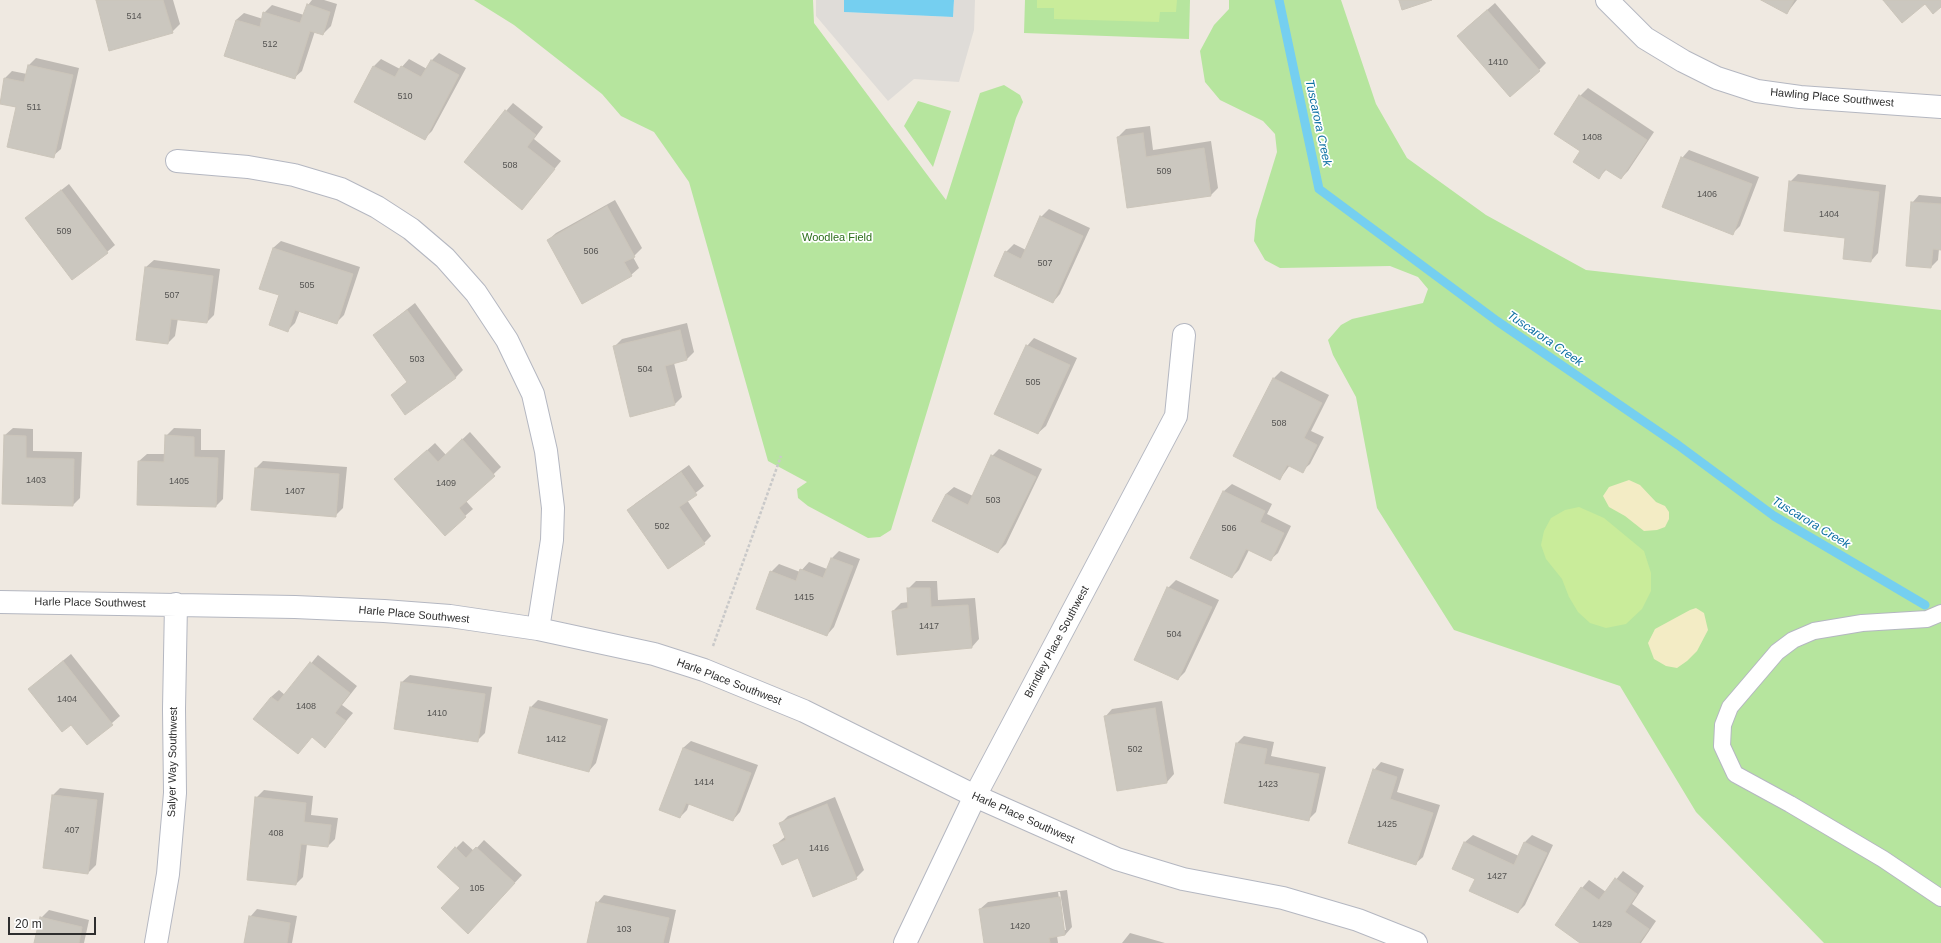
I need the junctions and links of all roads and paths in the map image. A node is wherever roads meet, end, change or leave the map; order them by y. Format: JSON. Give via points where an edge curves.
{"nodes":[{"id":1,"x":1607,"y":0,"type":"edge"},
{"id":2,"x":1941,"y":107,"type":"edge"},
{"id":3,"x":177,"y":161,"type":"dead end"},
{"id":4,"x":1184,"y":335,"type":"dead end"},
{"id":5,"x":781,"y":456,"type":"dead end"},
{"id":6,"x":0,"y":602,"type":"edge"},
{"id":7,"x":176,"y":604,"type":"junction"},
{"id":8,"x":1941,"y":613,"type":"edge"},
{"id":9,"x":538,"y":628,"type":"junction"},
{"id":10,"x":704,"y":670,"type":"junction"},
{"id":11,"x":975,"y":796,"type":"junction"},
{"id":12,"x":1941,"y":898,"type":"edge"},
{"id":13,"x":156,"y":943,"type":"edge"},
{"id":14,"x":905,"y":943,"type":"edge"},
{"id":15,"x":1416,"y":943,"type":"edge"}],
"edges":[{"from":1,"to":2,"type":"street","name":"Hawling Place Southwest","via":[[1645,38],[1682,61],[1717,78],[1757,91],[1800,97]]},
{"from":3,"to":9,"type":"street","via":[[248,167],[294,175],[341,189],[377,207],[411,229],[445,258],[476,293],[507,340],[533,394],[546,451],[553,508],[552,540]]},
{"from":4,"to":11,"type":"street","name":"Brindley Place Southwest","via":[[1176,416]]},
{"from":5,"to":10,"type":"path"},
{"from":6,"to":7,"type":"street","name":"Harle Place Southwest"},
{"from":7,"to":9,"type":"street","name":"Harle Place Southwest","via":[[384,611],[450,616]]},
{"from":7,"to":13,"type":"street","name":"Salyer Way Southwest","via":[[175,794],[168,874]]},
{"from":8,"to":12,"type":"lane","via":[[1928,619],[1862,623],[1814,631],[1793,640],[1777,652],[1730,707],[1723,725],[1722,746],[1735,774],[1883,859]]},
{"from":9,"to":10,"type":"street","name":"Harle Place Southwest","via":[[654,654]]},
{"from":10,"to":11,"type":"street","name":"Harle Place Southwest","via":[[804,711]]},
{"from":11,"to":14,"type":"street","name":"Brindley Place Southwest"},
{"from":11,"to":15,"type":"street","name":"Harle Place Southwest","via":[[1117,859],[1183,880],[1283,898],[1358,920]]}]}
